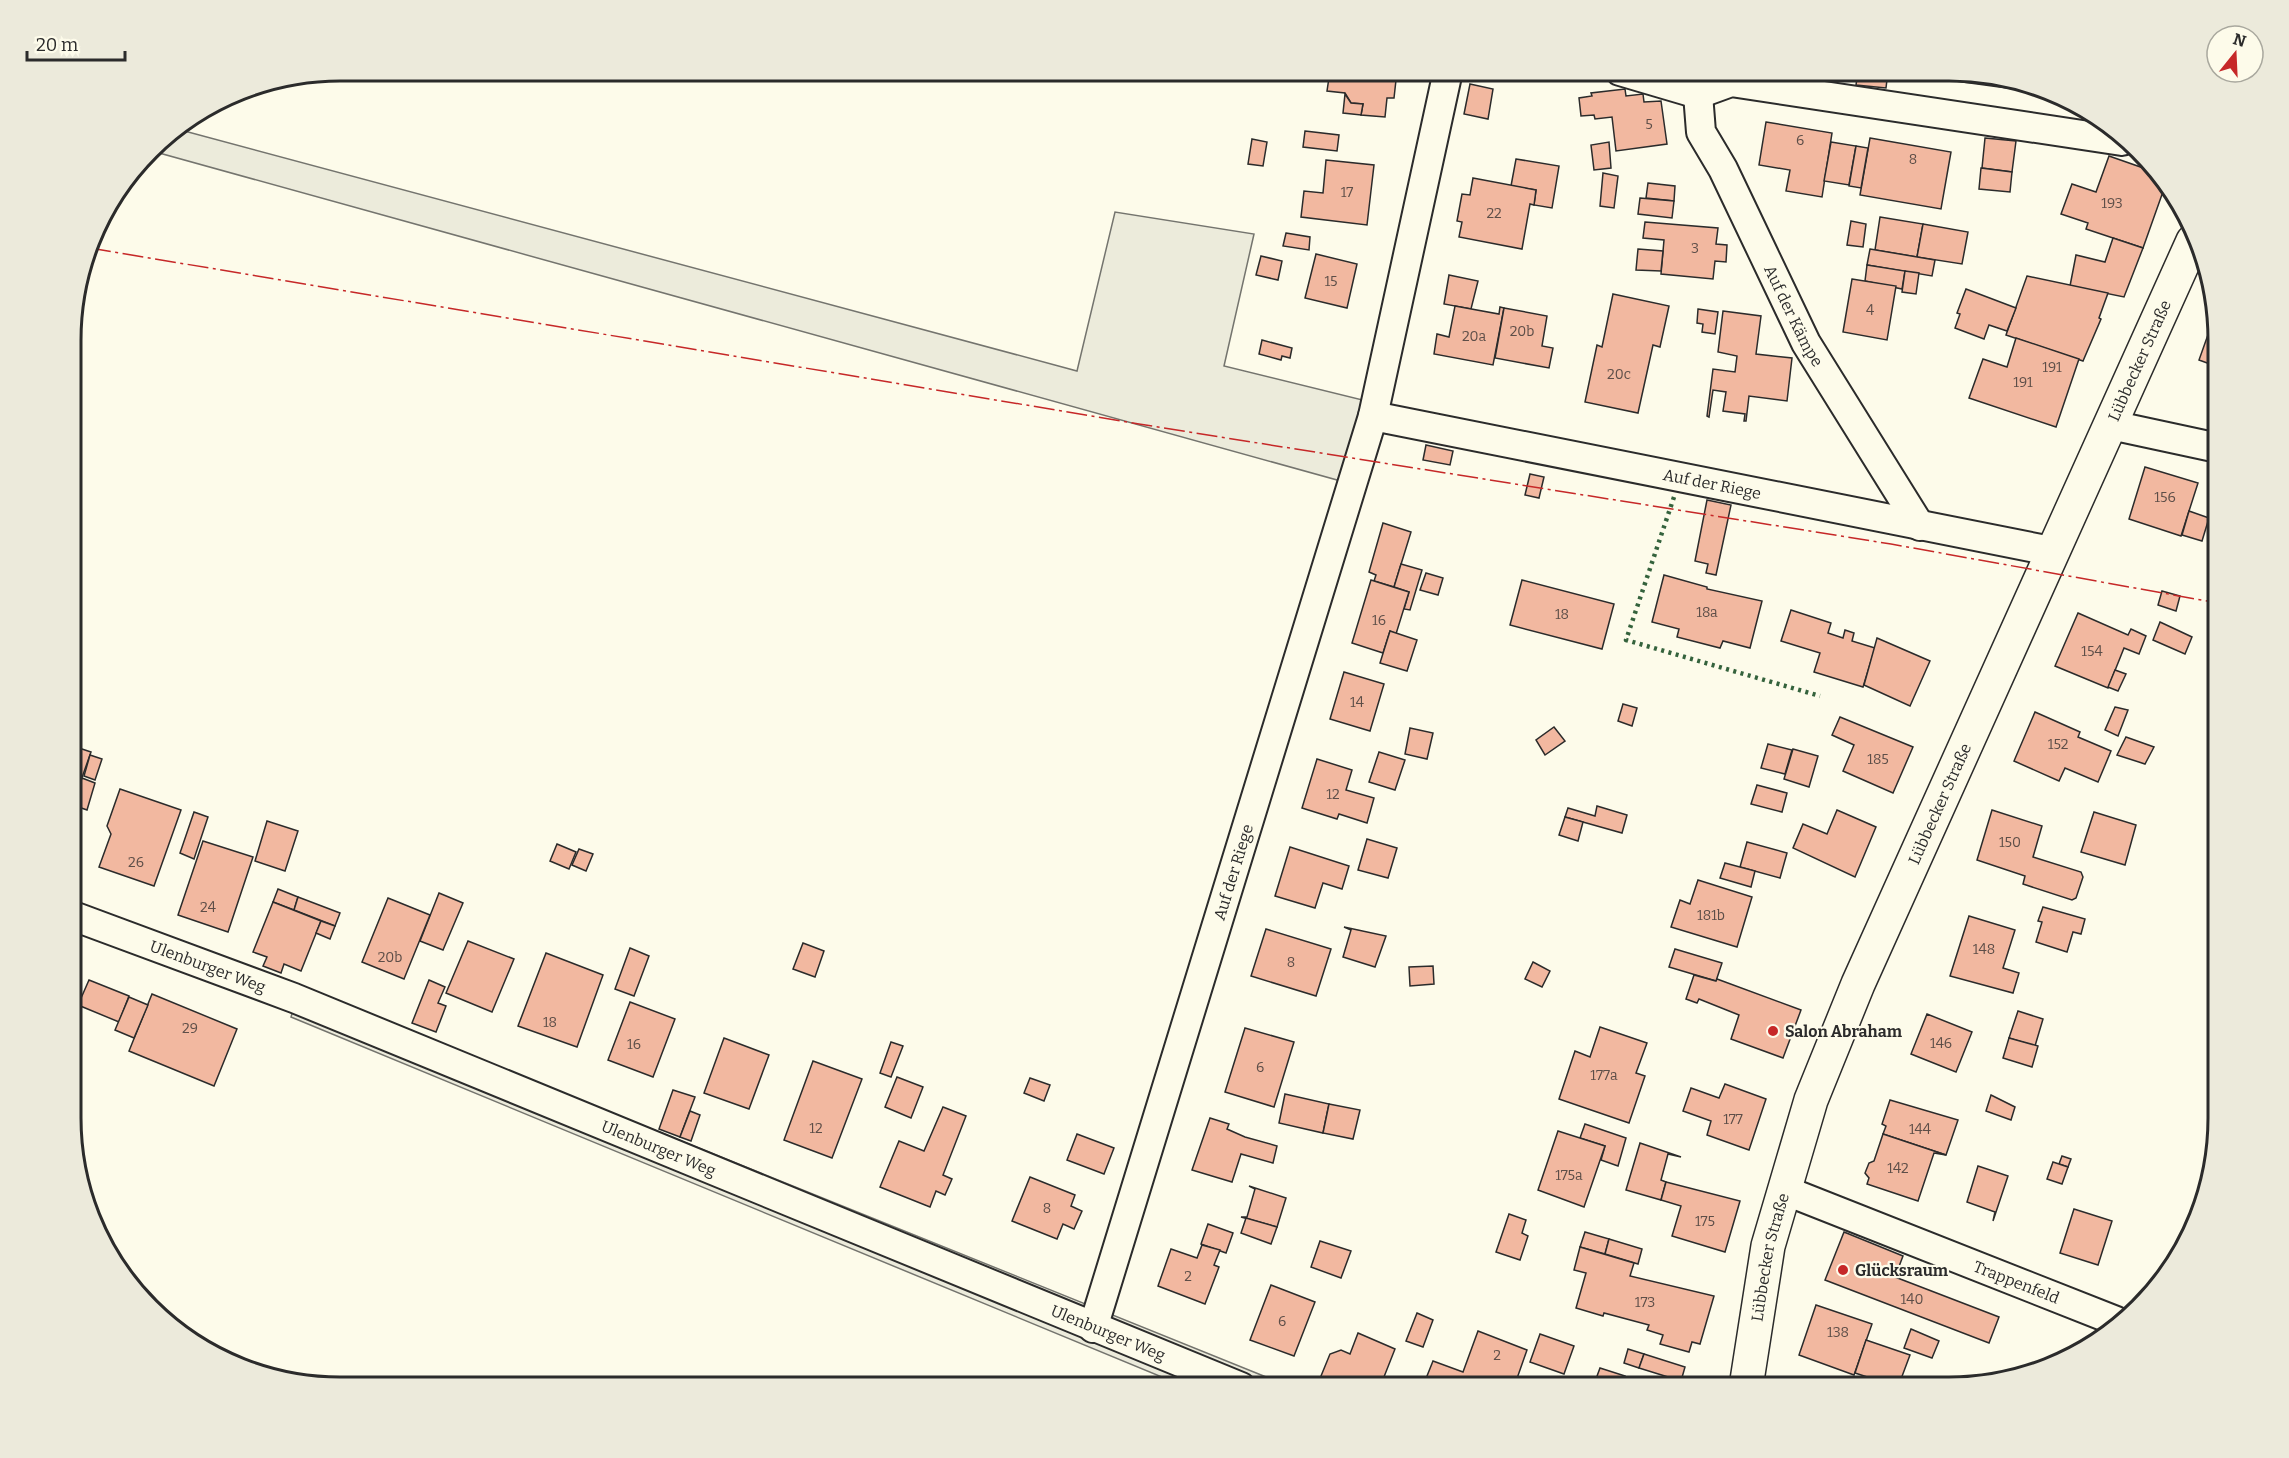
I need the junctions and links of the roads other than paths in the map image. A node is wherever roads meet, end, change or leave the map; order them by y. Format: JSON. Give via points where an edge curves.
{"nodes":[{"id":1,"x":1446,"y":81,"type":"edge"},
{"id":2,"x":1656,"y":81,"type":"edge"},
{"id":3,"x":1698,"y":94,"type":"junction"},
{"id":4,"x":2113,"y":140,"type":"edge"},
{"id":5,"x":2190,"y":247,"type":"edge"},
{"id":6,"x":1373,"y":416,"type":"junction"},
{"id":7,"x":2111,"y":426,"type":"junction"},
{"id":8,"x":2208,"y":446,"type":"edge"},
{"id":9,"x":1920,"y":526,"type":"junction"},
{"id":10,"x":2052,"y":551,"type":"junction"},
{"id":11,"x":81,"y":919,"type":"edge"},
{"id":12,"x":1784,"y":1190,"type":"junction"},
{"id":13,"x":2112,"y":1319,"type":"edge"},
{"id":14,"x":1093,"y":1328,"type":"junction"},
{"id":15,"x":1216,"y":1377,"type":"edge"},
{"id":16,"x":1748,"y":1377,"type":"edge"}],
"edges":[{"from":1,"to":6,"type":"street","name":"Auf der Riege"},
{"from":2,"to":3,"type":"street"},
{"from":3,"to":4,"type":"street","via":[[1731,82]]},
{"from":3,"to":9,"type":"street","name":"Auf der Kämpe","via":[[1701,132],[1723,169],[1806,343]]},
{"from":5,"to":7,"type":"main road","name":"Lübbecker Straße"},
{"from":6,"to":9,"type":"street","name":"Auf der Riege"},
{"from":6,"to":14,"type":"street","name":"Auf der Riege"},
{"from":7,"to":8,"type":"street"},
{"from":7,"to":10,"type":"main road","name":"Lübbecker Straße"},
{"from":9,"to":10,"type":"street","name":"Auf der Riege"},
{"from":10,"to":12,"type":"main road","name":"Lübbecker Straße","via":[[1858,984],[1811,1100]]},
{"from":11,"to":14,"type":"street","name":"Ulenburger Weg","via":[[294,998]]},
{"from":12,"to":13,"type":"street","name":"Trappenfeld"},
{"from":12,"to":16,"type":"main road","name":"Lübbecker Straße","via":[[1768,1246]]},
{"from":14,"to":15,"type":"street","name":"Ulenburger Weg"}]}
